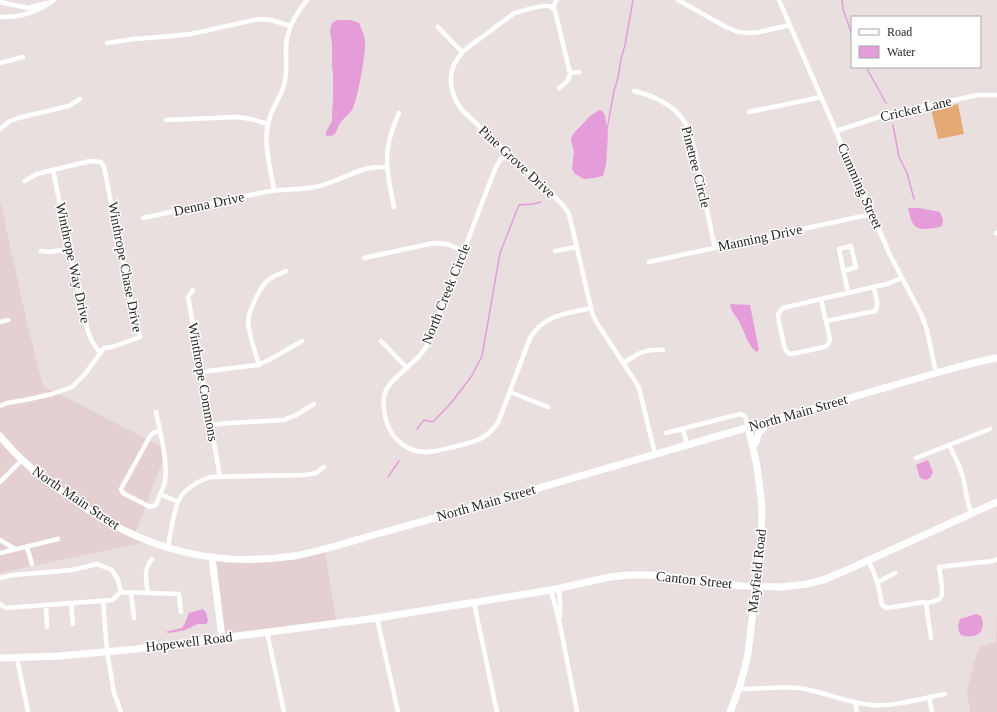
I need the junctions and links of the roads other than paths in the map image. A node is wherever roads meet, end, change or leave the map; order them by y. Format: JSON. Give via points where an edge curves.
{"nodes":[{"id":1,"x":307,"y":0,"type":"edge"},
{"id":2,"x":678,"y":0,"type":"edge"},
{"id":3,"x":779,"y":0,"type":"edge"},
{"id":4,"x":53,"y":1,"type":"edge"},
{"id":5,"x":556,"y":1,"type":"dead end"},
{"id":6,"x":0,"y":2,"type":"edge"},
{"id":7,"x":553,"y":8,"type":"junction"},
{"id":8,"x":0,"y":16,"type":"edge"},
{"id":9,"x":790,"y":25,"type":"junction"},
{"id":10,"x":290,"y":26,"type":"junction"},
{"id":11,"x":438,"y":27,"type":"dead end"},
{"id":12,"x":106,"y":43,"type":"dead end"},
{"id":13,"x":462,"y":52,"type":"junction"},
{"id":14,"x":23,"y":57,"type":"dead end"},
{"id":15,"x":0,"y":63,"type":"edge"},
{"id":16,"x":579,"y":72,"type":"dead end"},
{"id":17,"x":570,"y":73,"type":"junction"},
{"id":18,"x":559,"y":88,"type":"dead end"},
{"id":19,"x":634,"y":91,"type":"dead end"},
{"id":20,"x":997,"y":95,"type":"edge"},
{"id":21,"x":821,"y":97,"type":"junction"},
{"id":22,"x":80,"y":99,"type":"dead end"},
{"id":23,"x":749,"y":112,"type":"dead end"},
{"id":24,"x":399,"y":113,"type":"dead end"},
{"id":25,"x":166,"y":120,"type":"dead end"},
{"id":26,"x":268,"y":124,"type":"junction"},
{"id":27,"x":0,"y":129,"type":"edge"},
{"id":28,"x":836,"y":131,"type":"junction"},
{"id":29,"x":507,"y":152,"type":"junction"},
{"id":30,"x":387,"y":167,"type":"junction"},
{"id":31,"x":53,"y":170,"type":"junction"},
{"id":32,"x":25,"y":181,"type":"dead end"},
{"id":33,"x":274,"y":190,"type":"junction"},
{"id":34,"x":394,"y":207,"type":"dead end"},
{"id":35,"x":872,"y":214,"type":"junction"},
{"id":36,"x":143,"y":218,"type":"dead end"},
{"id":37,"x":577,"y":247,"type":"junction"},
{"id":38,"x":715,"y":248,"type":"junction"},
{"id":39,"x":69,"y":249,"type":"junction"},
{"id":40,"x":41,"y":250,"type":"dead end"},
{"id":41,"x":464,"y":251,"type":"junction"},
{"id":42,"x":555,"y":252,"type":"dead end"},
{"id":43,"x":364,"y":258,"type":"dead end"},
{"id":44,"x":649,"y":262,"type":"dead end"},
{"id":45,"x":286,"y":271,"type":"dead end"},
{"id":46,"x":844,"y":271,"type":"junction"},
{"id":47,"x":902,"y":278,"type":"junction"},
{"id":48,"x":874,"y":288,"type":"junction"},
{"id":49,"x":193,"y":290,"type":"dead end"},
{"id":50,"x":848,"y":293,"type":"junction"},
{"id":51,"x":822,"y":299,"type":"junction"},
{"id":52,"x":591,"y":308,"type":"junction"},
{"id":53,"x":8,"y":320,"type":"dead end"},
{"id":54,"x":826,"y":321,"type":"junction"},
{"id":55,"x":0,"y":322,"type":"edge"},
{"id":56,"x":302,"y":341,"type":"dead end"},
{"id":57,"x":382,"y":341,"type":"dead end"},
{"id":58,"x":663,"y":350,"type":"dead end"},
{"id":59,"x":100,"y":354,"type":"junction"},
{"id":60,"x":997,"y":358,"type":"edge"},
{"id":61,"x":623,"y":363,"type":"junction"},
{"id":62,"x":259,"y":364,"type":"junction"},
{"id":63,"x":407,"y":368,"type":"junction"},
{"id":64,"x":202,"y":373,"type":"junction"},
{"id":65,"x":936,"y":373,"type":"junction"},
{"id":66,"x":510,"y":392,"type":"junction"},
{"id":67,"x":314,"y":404,"type":"dead end"},
{"id":68,"x":0,"y":406,"type":"edge"},
{"id":69,"x":548,"y":406,"type":"dead end"},
{"id":70,"x":156,"y":412,"type":"dead end"},
{"id":71,"x":768,"y":422,"type":"junction"},
{"id":72,"x":211,"y":425,"type":"junction"},
{"id":73,"x":748,"y":427,"type":"junction"},
{"id":74,"x":683,"y":429,"type":"junction"},
{"id":75,"x":990,"y":429,"type":"dead end"},
{"id":76,"x":160,"y":430,"type":"junction"},
{"id":77,"x":666,"y":434,"type":"dead end"},
{"id":78,"x":0,"y":436,"type":"edge"},
{"id":79,"x":687,"y":445,"type":"junction"},
{"id":80,"x":949,"y":445,"type":"junction"},
{"id":81,"x":753,"y":446,"type":"junction"},
{"id":82,"x":655,"y":454,"type":"junction"},
{"id":83,"x":916,"y":458,"type":"dead end"},
{"id":84,"x":22,"y":460,"type":"junction"},
{"id":85,"x":324,"y":467,"type":"dead end"},
{"id":86,"x":220,"y":477,"type":"junction"},
{"id":87,"x":0,"y":482,"type":"edge"},
{"id":88,"x":160,"y":494,"type":"junction"},
{"id":89,"x":178,"y":502,"type":"junction"},
{"id":90,"x":997,"y":502,"type":"edge"},
{"id":91,"x":972,"y":514,"type":"junction"},
{"id":92,"x":58,"y":539,"type":"dead end"},
{"id":93,"x":0,"y":540,"type":"edge"},
{"id":94,"x":27,"y":547,"type":"junction"},
{"id":95,"x":168,"y":547,"type":"junction"},
{"id":96,"x":15,"y":549,"type":"junction"},
{"id":97,"x":0,"y":553,"type":"edge"},
{"id":98,"x":212,"y":557,"type":"junction"},
{"id":99,"x":997,"y":558,"type":"edge"},
{"id":100,"x":152,"y":559,"type":"dead end"},
{"id":101,"x":868,"y":561,"type":"junction"},
{"id":102,"x":32,"y":564,"type":"dead end"},
{"id":103,"x":895,"y":573,"type":"dead end"},
{"id":104,"x":0,"y":578,"type":"edge"},
{"id":105,"x":878,"y":582,"type":"junction"},
{"id":106,"x":756,"y":587,"type":"junction"},
{"id":107,"x":555,"y":589,"type":"junction"},
{"id":108,"x":121,"y":592,"type":"junction"},
{"id":109,"x":131,"y":593,"type":"junction"},
{"id":110,"x":148,"y":593,"type":"junction"},
{"id":111,"x":103,"y":601,"type":"junction"},
{"id":112,"x":560,"y":601,"type":"junction"},
{"id":113,"x":474,"y":602,"type":"junction"},
{"id":114,"x":554,"y":602,"type":"junction"},
{"id":115,"x":71,"y":603,"type":"junction"},
{"id":116,"x":926,"y":603,"type":"junction"},
{"id":117,"x":0,"y":604,"type":"edge"},
{"id":118,"x":46,"y":605,"type":"junction"},
{"id":119,"x":181,"y":612,"type":"dead end"},
{"id":120,"x":134,"y":618,"type":"dead end"},
{"id":121,"x":377,"y":618,"type":"junction"},
{"id":122,"x":73,"y":624,"type":"dead end"},
{"id":123,"x":560,"y":625,"type":"junction"},
{"id":124,"x":47,"y":627,"type":"dead end"},
{"id":125,"x":267,"y":632,"type":"junction"},
{"id":126,"x":222,"y":638,"type":"junction"},
{"id":127,"x":931,"y":638,"type":"dead end"},
{"id":128,"x":107,"y":651,"type":"junction"},
{"id":129,"x":0,"y":658,"type":"edge"},
{"id":130,"x":17,"y":658,"type":"junction"},
{"id":131,"x":739,"y":690,"type":"junction"},
{"id":132,"x":945,"y":694,"type":"dead end"},
{"id":133,"x":929,"y":697,"type":"junction"},
{"id":134,"x":855,"y":702,"type":"junction"},
{"id":135,"x":577,"y":711,"type":"dead end"},
{"id":136,"x":28,"y":712,"type":"edge"},
{"id":137,"x":121,"y":712,"type":"edge"},
{"id":138,"x":284,"y":712,"type":"edge"},
{"id":139,"x":398,"y":712,"type":"edge"},
{"id":140,"x":497,"y":712,"type":"edge"},
{"id":141,"x":730,"y":712,"type":"edge"},
{"id":142,"x":857,"y":712,"type":"edge"},
{"id":143,"x":932,"y":712,"type":"edge"}],
"edges":[{"from":1,"to":10,"type":"street"},
{"from":2,"to":9,"type":"street","via":[[738,32],[759,32]]},
{"from":3,"to":9,"type":"street","name":"Cumming Street"},
{"from":4,"to":6,"type":"street","via":[[28,8]]},
{"from":4,"to":8,"type":"street","via":[[31,13]]},
{"from":5,"to":7,"type":"street"},
{"from":7,"to":13,"type":"street","name":"Pine Grove Drive","via":[[546,6],[514,14]]},
{"from":7,"to":17,"type":"street"},
{"from":9,"to":21,"type":"street","name":"Cumming Street"},
{"from":10,"to":12,"type":"street","via":[[272,20],[258,19],[191,34]]},
{"from":10,"to":26,"type":"street","via":[[286,43],[285,82]]},
{"from":11,"to":13,"type":"street"},
{"from":13,"to":29,"type":"street","name":"Pine Grove Drive","via":[[451,74],[454,98],[462,110]]},
{"from":14,"to":15,"type":"street"},
{"from":16,"to":17,"type":"street"},
{"from":17,"to":18,"type":"street","via":[[568,80]]},
{"from":19,"to":38,"type":"street","name":"Pinetree Circle","via":[[652,96],[674,110],[685,122],[693,144]]},
{"from":20,"to":28,"type":"street","name":"Cricket Lane","via":[[978,96],[892,113]]},
{"from":21,"to":23,"type":"street"},
{"from":21,"to":28,"type":"street","name":"Cumming Street"},
{"from":22,"to":27,"type":"street","via":[[69,106],[18,118]]},
{"from":24,"to":30,"type":"street","via":[[388,142]]},
{"from":25,"to":26,"type":"street","via":[[237,117]]},
{"from":26,"to":33,"type":"street","via":[[266,145]]},
{"from":28,"to":35,"type":"street","name":"Cumming Street"},
{"from":29,"to":37,"type":"street","name":"Pine Grove Drive","via":[[564,207],[570,218]]},
{"from":29,"to":41,"type":"street","name":"North Creek Circle","via":[[495,169]]},
{"from":30,"to":33,"type":"street","name":"Denna Drive","via":[[363,170],[316,187]]},
{"from":30,"to":34,"type":"street"},
{"from":31,"to":32,"type":"street","name":"Winthrope Chase Drive","via":[[37,174]]},
{"from":31,"to":39,"type":"street","name":"Winthrope Way Drive"},
{"from":31,"to":59,"type":"street","name":"Winthrope Chase Drive","via":[[90,161],[100,162],[104,167],[140,337],[104,348]]},
{"from":33,"to":36,"type":"street","name":"Denna Drive"},
{"from":35,"to":38,"type":"street","name":"Manning Drive"},
{"from":35,"to":47,"type":"street","name":"Cumming Street"},
{"from":37,"to":42,"type":"street"},
{"from":37,"to":52,"type":"street","name":"Pine Grove Drive"},
{"from":38,"to":44,"type":"street","name":"Manning Drive"},
{"from":39,"to":40,"type":"street","via":[[49,252]]},
{"from":39,"to":59,"type":"street","name":"Winthrope Way Drive","via":[[88,332]]},
{"from":41,"to":43,"type":"street","via":[[447,244],[434,243]]},
{"from":41,"to":63,"type":"street","name":"North Creek Circle","via":[[429,342]]},
{"from":45,"to":62,"type":"street","via":[[267,281],[250,311],[248,322]]},
{"from":46,"to":46,"type":"street","via":[[839,249],[851,246],[856,267]]},
{"from":46,"to":50,"type":"street"},
{"from":47,"to":48,"type":"street"},
{"from":47,"to":65,"type":"street","name":"Cumming Street","via":[[927,330]]},
{"from":48,"to":50,"type":"street"},
{"from":48,"to":54,"type":"street","via":[[878,306],[875,311]]},
{"from":49,"to":64,"type":"street","name":"Winthrope Commons","via":[[188,297]]},
{"from":50,"to":51,"type":"street"},
{"from":51,"to":54,"type":"street"},
{"from":51,"to":54,"type":"street","via":[[783,308],[778,314],[788,353],[828,345],[830,340]]},
{"from":52,"to":61,"type":"street","name":"Pine Grove Drive","via":[[597,323]]},
{"from":52,"to":66,"type":"street","name":"North Creek Circle","via":[[554,317],[538,327],[530,338]]},
{"from":53,"to":55,"type":"street"},
{"from":56,"to":62,"type":"street"},
{"from":57,"to":63,"type":"street"},
{"from":58,"to":61,"type":"street","via":[[646,350]]},
{"from":59,"to":68,"type":"street","name":"Winthrope Chase Drive","via":[[72,387]]},
{"from":60,"to":65,"type":"street","name":"North Main Street"},
{"from":61,"to":82,"type":"street","name":"Pine Grove Drive","via":[[639,388]]},
{"from":62,"to":64,"type":"street"},
{"from":63,"to":66,"type":"street","name":"North Creek Circle","via":[[386,389],[383,398],[384,411],[394,437],[404,446],[416,451],[433,451],[483,438],[498,423]]},
{"from":64,"to":72,"type":"street","name":"Winthrope Commons"},
{"from":65,"to":71,"type":"street","name":"North Main Street"},
{"from":66,"to":69,"type":"street"},
{"from":67,"to":72,"type":"street","via":[[284,420]]},
{"from":70,"to":76,"type":"street"},
{"from":71,"to":73,"type":"street","name":"North Main Street"},
{"from":71,"to":81,"type":"street","via":[[758,434]]},
{"from":72,"to":86,"type":"street","name":"Winthrope Commons"},
{"from":73,"to":74,"type":"street","via":[[745,416],[740,414]]},
{"from":73,"to":79,"type":"street","name":"North Main Street"},
{"from":73,"to":81,"type":"street","name":"Mayfield Road"},
{"from":74,"to":77,"type":"street"},
{"from":74,"to":79,"type":"street"},
{"from":75,"to":80,"type":"street"},
{"from":76,"to":88,"type":"street","via":[[166,467],[165,481]]},
{"from":76,"to":88,"type":"street","via":[[150,436],[121,489],[123,493],[150,507],[156,505]]},
{"from":78,"to":84,"type":"street","name":"North Main Street"},
{"from":79,"to":82,"type":"street","name":"North Main Street"},
{"from":80,"to":83,"type":"street"},
{"from":80,"to":91,"type":"street","via":[[963,477],[968,507]]},
{"from":81,"to":106,"type":"street","name":"Mayfield Road","via":[[762,506],[762,536]]},
{"from":82,"to":98,"type":"street","name":"North Main Street","via":[[312,552],[263,559]]},
{"from":84,"to":87,"type":"street"},
{"from":84,"to":95,"type":"street","name":"North Main Street","via":[[52,485],[97,516],[125,531]]},
{"from":85,"to":86,"type":"street","via":[[316,473],[305,475]]},
{"from":86,"to":89,"type":"street","via":[[210,477],[199,482]]},
{"from":88,"to":89,"type":"street"},
{"from":89,"to":95,"type":"street"},
{"from":90,"to":91,"type":"street","name":"Canton Street"},
{"from":91,"to":101,"type":"street","name":"Canton Street"},
{"from":92,"to":94,"type":"street"},
{"from":93,"to":96,"type":"street"},
{"from":94,"to":96,"type":"street"},
{"from":94,"to":102,"type":"street"},
{"from":95,"to":98,"type":"street","name":"North Main Street"},
{"from":96,"to":97,"type":"street"},
{"from":98,"to":126,"type":"street"},
{"from":99,"to":116,"type":"street","via":[[939,567],[943,593],[937,600]]},
{"from":100,"to":110,"type":"street","via":[[146,571]]},
{"from":101,"to":105,"type":"street"},
{"from":101,"to":106,"type":"street","name":"Canton Street","via":[[807,584]]},
{"from":103,"to":105,"type":"street"},
{"from":104,"to":108,"type":"street","via":[[72,570],[97,564],[112,570]]},
{"from":105,"to":116,"type":"street","via":[[882,605],[887,608]]},
{"from":106,"to":107,"type":"street","name":"Canton Street","via":[[652,575],[629,575]]},
{"from":106,"to":131,"type":"street","name":"Mayfield Road","via":[[748,654]]},
{"from":107,"to":112,"type":"street"},
{"from":107,"to":113,"type":"street","name":"Canton Street"},
{"from":107,"to":114,"type":"street"},
{"from":108,"to":109,"type":"street"},
{"from":108,"to":111,"type":"street","via":[[112,600]]},
{"from":109,"to":110,"type":"street"},
{"from":109,"to":120,"type":"street"},
{"from":110,"to":119,"type":"street","via":[[179,594]]},
{"from":111,"to":115,"type":"street"},
{"from":111,"to":128,"type":"street"},
{"from":112,"to":114,"type":"street"},
{"from":112,"to":123,"type":"street"},
{"from":113,"to":121,"type":"street","name":"Canton Street"},
{"from":113,"to":140,"type":"street"},
{"from":114,"to":123,"type":"street"},
{"from":115,"to":118,"type":"street"},
{"from":115,"to":122,"type":"street"},
{"from":116,"to":127,"type":"street"},
{"from":117,"to":118,"type":"street","via":[[6,608]]},
{"from":118,"to":124,"type":"street"},
{"from":121,"to":125,"type":"street","name":"Hopewell Road"},
{"from":121,"to":139,"type":"street"},
{"from":123,"to":135,"type":"street"},
{"from":125,"to":126,"type":"street","name":"Hopewell Road"},
{"from":125,"to":138,"type":"street"},
{"from":126,"to":128,"type":"street","name":"Hopewell Road"},
{"from":128,"to":130,"type":"street","name":"Hopewell Road"},
{"from":128,"to":137,"type":"street","via":[[114,692]]},
{"from":129,"to":130,"type":"street","name":"Hopewell Road"},
{"from":130,"to":136,"type":"street"},
{"from":131,"to":134,"type":"street","via":[[800,688]]},
{"from":131,"to":141,"type":"street","name":"Mayfield Road"},
{"from":132,"to":133,"type":"street"},
{"from":133,"to":134,"type":"street","via":[[883,705]]},
{"from":133,"to":143,"type":"street"},
{"from":134,"to":142,"type":"street"}]}
